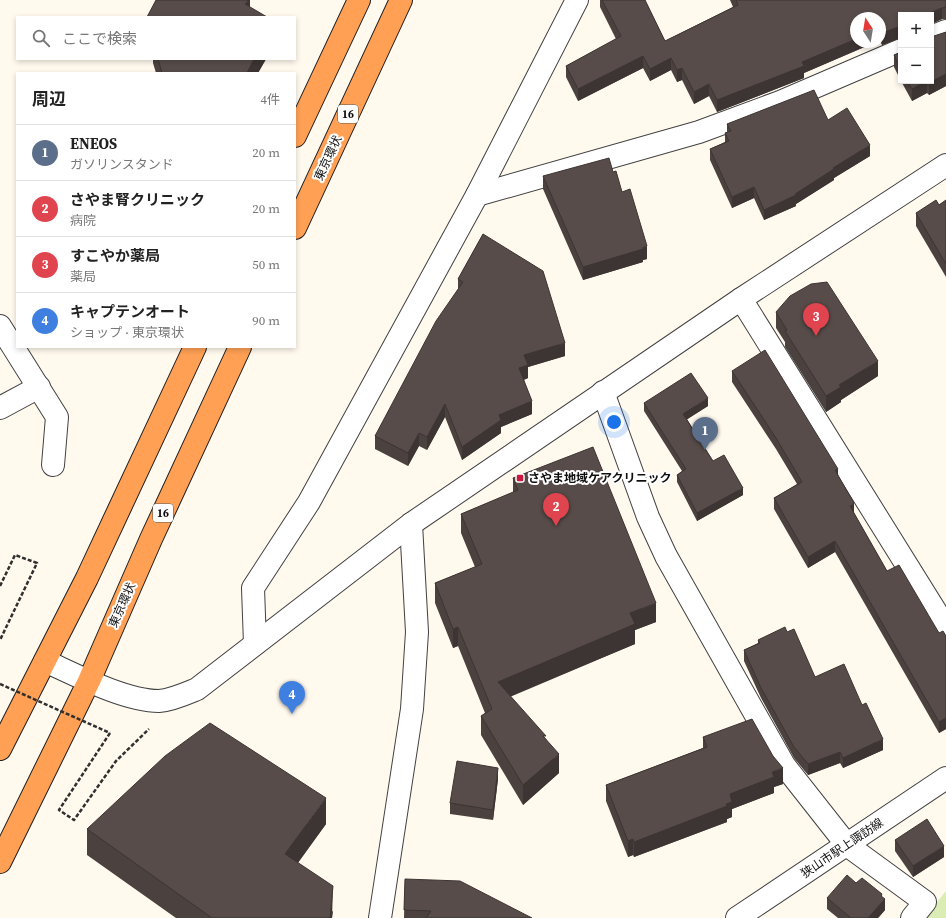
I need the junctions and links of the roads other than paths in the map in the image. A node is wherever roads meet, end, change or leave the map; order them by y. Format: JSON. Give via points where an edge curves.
{"nodes":[{"id":1,"x":359,"y":0,"type":"edge"},
{"id":2,"x":401,"y":0,"type":"edge"},
{"id":3,"x":577,"y":0,"type":"edge"},
{"id":4,"x":946,"y":31,"type":"edge"},
{"id":5,"x":934,"y":36,"type":"edge"},
{"id":6,"x":898,"y":51,"type":"edge"},
{"id":7,"x":296,"y":134,"type":"edge"},
{"id":8,"x":946,"y":165,"type":"edge"},
{"id":9,"x":477,"y":195,"type":"junction"},
{"id":10,"x":296,"y":226,"type":"edge"},
{"id":11,"x":741,"y":299,"type":"junction"},
{"id":12,"x":0,"y":326,"type":"edge"},
{"id":13,"x":196,"y":348,"type":"edge"},
{"id":14,"x":240,"y":348,"type":"edge"},
{"id":15,"x":40,"y":387,"type":"junction"},
{"id":16,"x":603,"y":392,"type":"junction"},
{"id":17,"x":0,"y":408,"type":"edge"},
{"id":18,"x":53,"y":465,"type":"dead end"},
{"id":19,"x":411,"y":524,"type":"junction"},
{"id":20,"x":946,"y":628,"type":"edge"},
{"id":21,"x":255,"y":644,"type":"junction"},
{"id":22,"x":45,"y":661,"type":"junction"},
{"id":23,"x":89,"y":681,"type":"junction"},
{"id":24,"x":0,"y":749,"type":"edge"},
{"id":25,"x":946,"y":778,"type":"edge"},
{"id":26,"x":847,"y":845,"type":"junction"},
{"id":27,"x":0,"y":862,"type":"edge"},
{"id":28,"x":380,"y":918,"type":"edge"},
{"id":29,"x":738,"y":918,"type":"edge"},
{"id":30,"x":912,"y":918,"type":"edge"}],
"edges":[{"from":1,"to":7,"type":"highway"},
{"from":2,"to":10,"type":"highway","name":"東京環状","number":"16"},
{"from":3,"to":9,"type":"street"},
{"from":4,"to":5,"type":"street"},
{"from":6,"to":9,"type":"street","via":[[780,102],[698,132]]},
{"from":8,"to":11,"type":"street"},
{"from":9,"to":21,"type":"street","via":[[309,502],[253,588]]},
{"from":11,"to":16,"type":"street"},
{"from":11,"to":20,"type":"street"},
{"from":12,"to":15,"type":"street"},
{"from":13,"to":22,"type":"highway"},
{"from":14,"to":23,"type":"highway","name":"東京環状","number":"16"},
{"from":15,"to":17,"type":"street"},
{"from":15,"to":18,"type":"street","via":[[57,417]]},
{"from":16,"to":19,"type":"street"},
{"from":16,"to":26,"type":"street","via":[[648,517],[666,556],[784,765]]},
{"from":19,"to":21,"type":"street"},
{"from":19,"to":28,"type":"street","via":[[417,632],[412,709]]},
{"from":21,"to":23,"type":"street","via":[[197,689],[178,697],[159,701],[137,698]]},
{"from":22,"to":23,"type":"street"},
{"from":22,"to":24,"type":"highway"},
{"from":23,"to":27,"type":"highway","name":"東京環状","number":"16"},
{"from":25,"to":26,"type":"street","name":"狭山市駅上諏訪線"},
{"from":26,"to":29,"type":"street","name":"狭山市駅上諏訪線"},
{"from":26,"to":30,"type":"street","via":[[924,902]]}]}
